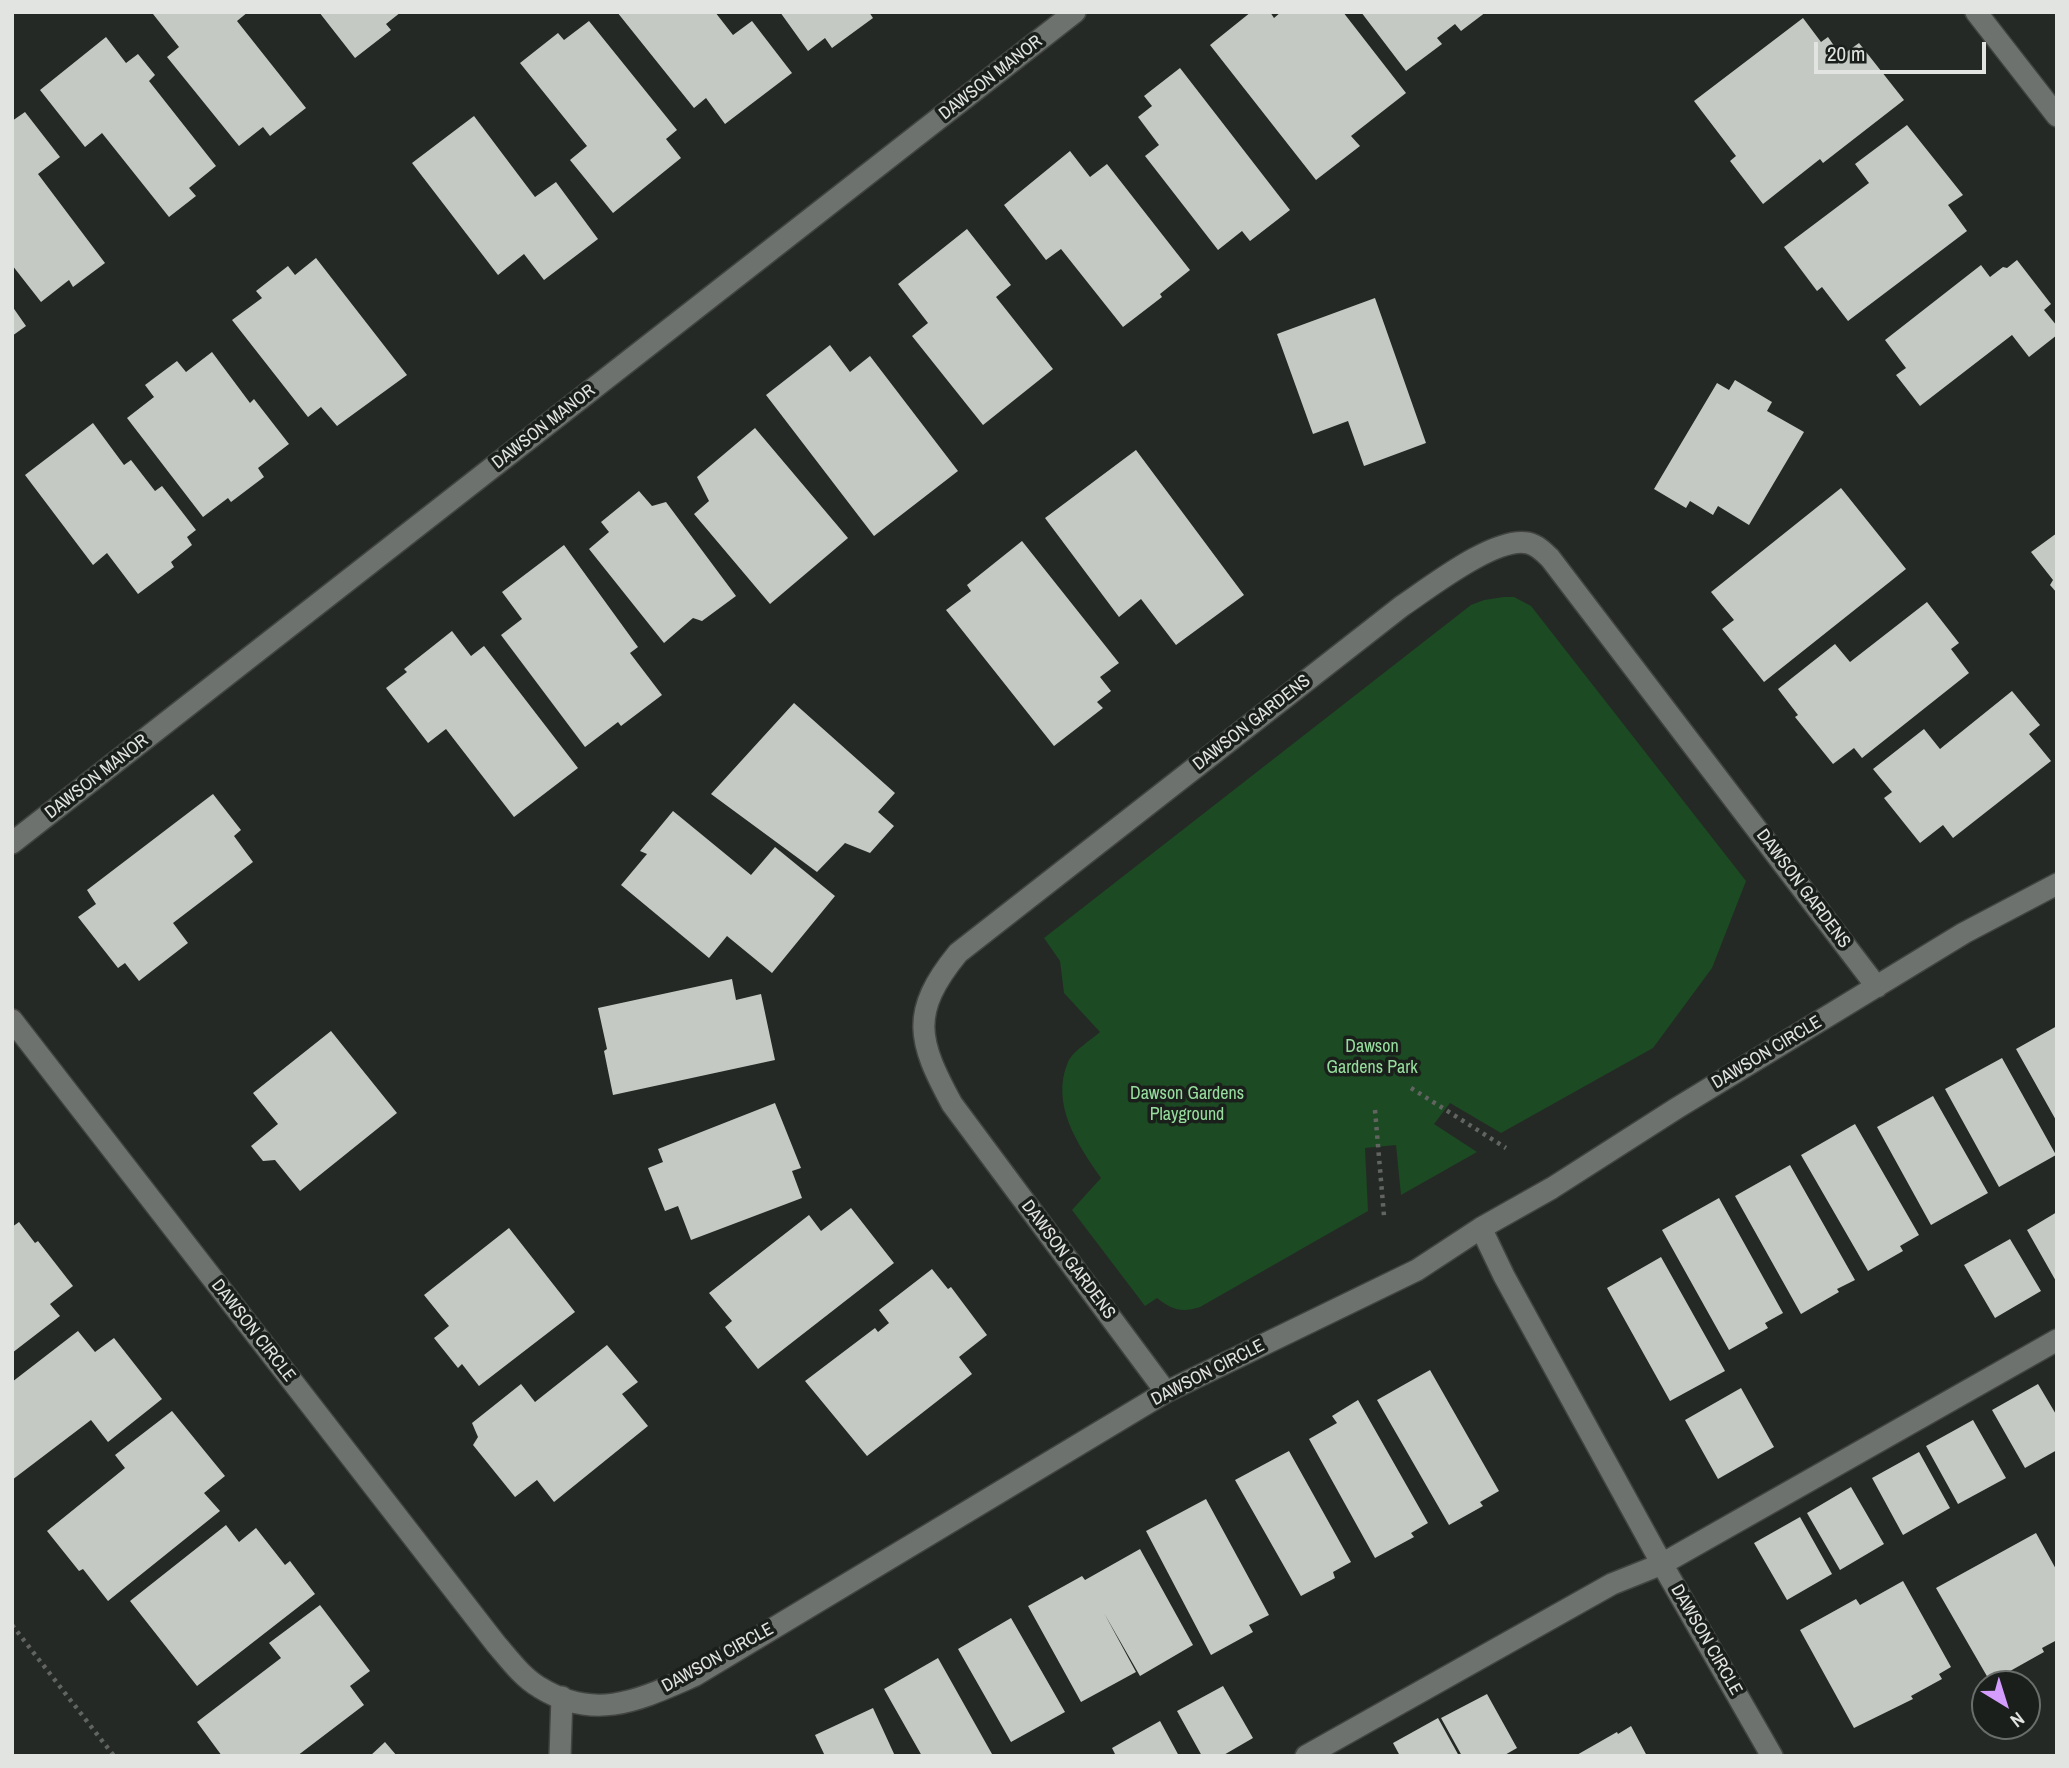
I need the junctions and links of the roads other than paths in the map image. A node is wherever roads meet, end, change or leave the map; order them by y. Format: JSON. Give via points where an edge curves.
{"nodes":[{"id":1,"x":1075,"y":12,"type":"edge"},
{"id":2,"x":1976,"y":12,"type":"edge"},
{"id":3,"x":2057,"y":116,"type":"edge"},
{"id":4,"x":12,"y":843,"type":"edge"},
{"id":5,"x":2057,"y":884,"type":"edge"},
{"id":6,"x":1877,"y":987,"type":"junction"},
{"id":7,"x":12,"y":1020,"type":"edge"},
{"id":8,"x":1481,"y":1228,"type":"junction"},
{"id":9,"x":2057,"y":1340,"type":"edge"},
{"id":10,"x":1166,"y":1392,"type":"junction"},
{"id":11,"x":1662,"y":1564,"type":"junction"},
{"id":12,"x":562,"y":1697,"type":"junction"},
{"id":13,"x":560,"y":1756,"type":"edge"},
{"id":14,"x":1306,"y":1756,"type":"edge"},
{"id":15,"x":1772,"y":1756,"type":"edge"}],
"edges":[{"from":1,"to":4,"type":"street","name":"DAWSON MANOR"},
{"from":2,"to":3,"type":"street"},
{"from":5,"to":6,"type":"street","name":"DAWSON CIRCLE","via":[[1964,933]]},
{"from":6,"to":8,"type":"street","name":"DAWSON CIRCLE"},
{"from":6,"to":10,"type":"street","name":"DAWSON GARDENS","via":[[1550,558],[1528,543],[1515,543],[1499,546],[1453,570],[958,953],[932,992],[924,1020],[925,1046],[952,1104]]},
{"from":7,"to":12,"type":"street","name":"DAWSON CIRCLE","via":[[496,1644],[538,1687]]},
{"from":8,"to":10,"type":"street","name":"DAWSON CIRCLE","via":[[1417,1270]]},
{"from":8,"to":11,"type":"street","name":"DAWSON CIRCLE"},
{"from":9,"to":11,"type":"street"},
{"from":10,"to":12,"type":"street","name":"DAWSON CIRCLE","via":[[694,1676],[645,1697],[611,1705],[583,1706]]},
{"from":11,"to":14,"type":"street","via":[[1612,1584]]},
{"from":11,"to":15,"type":"street","name":"DAWSON CIRCLE"},
{"from":12,"to":13,"type":"street"}]}
